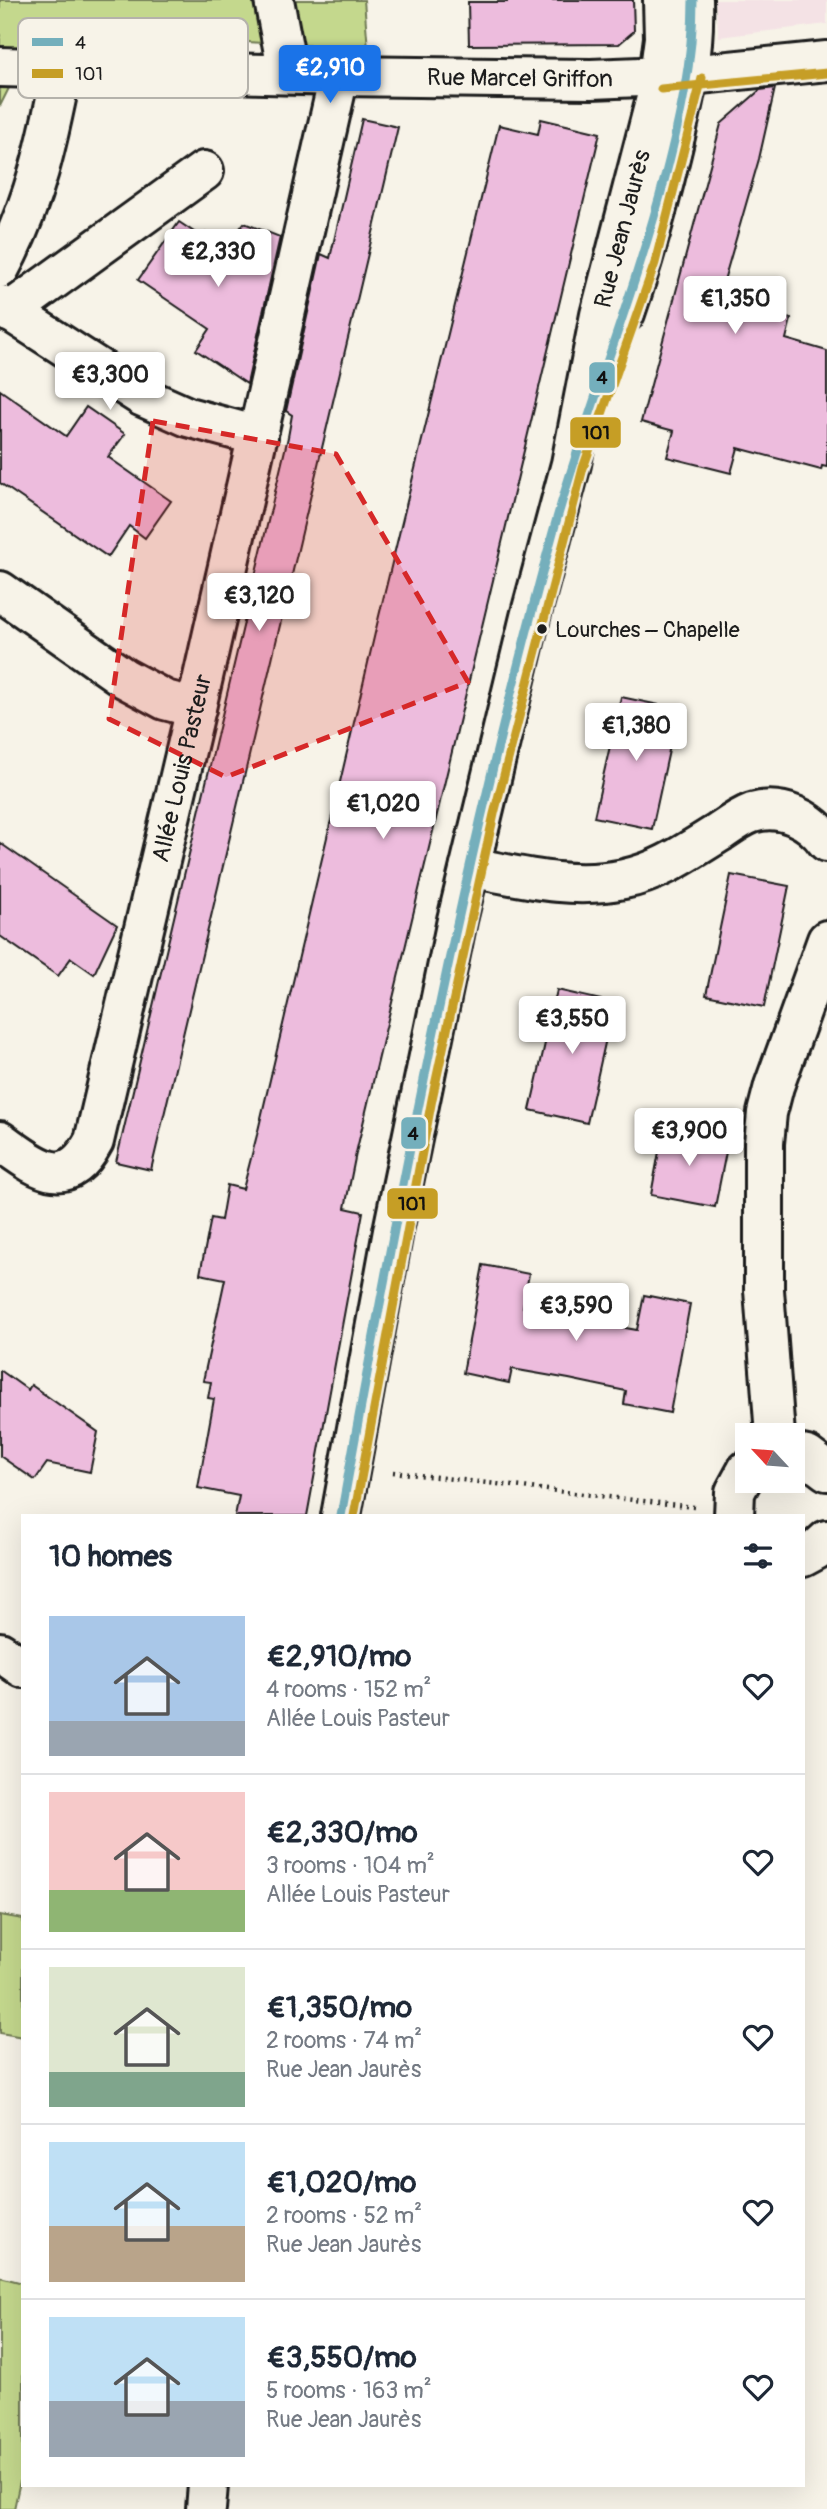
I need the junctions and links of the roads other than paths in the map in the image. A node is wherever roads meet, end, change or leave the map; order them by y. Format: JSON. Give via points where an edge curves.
{"nodes":[{"id":1,"x":274,"y":0,"type":"edge"},
{"id":2,"x":663,"y":0,"type":"edge"},
{"id":3,"x":693,"y":0,"type":"edge"},
{"id":4,"x":827,"y":61,"type":"edge"},
{"id":5,"x":0,"y":66,"type":"edge"},
{"id":6,"x":18,"y":67,"type":"edge"},
{"id":7,"x":248,"y":73,"type":"edge"},
{"id":8,"x":288,"y":74,"type":"junction"},
{"id":9,"x":340,"y":76,"type":"junction"},
{"id":10,"x":675,"y":76,"type":"junction"},
{"id":11,"x":56,"y":98,"type":"edge"},
{"id":12,"x":204,"y":171,"type":"dead end"},
{"id":13,"x":0,"y":268,"type":"edge"},
{"id":14,"x":5,"y":308,"type":"edge"},
{"id":15,"x":258,"y":436,"type":"junction"},
{"id":16,"x":0,"y":591,"type":"edge"},
{"id":17,"x":196,"y":708,"type":"junction"},
{"id":18,"x":827,"y":842,"type":"edge"},
{"id":19,"x":470,"y":867,"type":"junction"},
{"id":20,"x":827,"y":940,"type":"edge"},
{"id":21,"x":0,"y":1142,"type":"edge"},
{"id":22,"x":774,"y":1423,"type":"edge"},
{"id":23,"x":805,"y":1456,"type":"edge"},
{"id":24,"x":827,"y":1471,"type":"edge"},
{"id":25,"x":735,"y":1492,"type":"edge"},
{"id":26,"x":341,"y":1514,"type":"edge"},
{"id":27,"x":733,"y":1514,"type":"edge"},
{"id":28,"x":827,"y":1540,"type":"edge"},
{"id":29,"x":805,"y":1556,"type":"edge"},
{"id":30,"x":0,"y":1652,"type":"edge"},
{"id":31,"x":21,"y":1667,"type":"edge"},
{"id":32,"x":208,"y":2487,"type":"edge"},
{"id":33,"x":206,"y":2509,"type":"edge"}],
"edges":[{"from":1,"to":8,"type":"street"},
{"from":2,"to":10,"type":"street"},
{"from":3,"to":10,"type":"street","name":"Rue Jean Jaurès","via":[[693,44]]},
{"from":4,"to":10,"type":"street","name":"Rue Marcel Griffon"},
{"from":5,"to":6,"type":"street","name":"Rue Marcel Griffon"},
{"from":7,"to":8,"type":"street","name":"Rue Marcel Griffon"},
{"from":8,"to":9,"type":"street","name":"Rue Marcel Griffon"},
{"from":9,"to":10,"type":"street","name":"Rue Marcel Griffon"},
{"from":9,"to":15,"type":"street","name":"Allée Louis Pasteur"},
{"from":10,"to":19,"type":"street","name":"Rue Jean Jaurès","via":[[643,259],[571,464]]},
{"from":11,"to":13,"type":"street","via":[[41,171]]},
{"from":12,"to":14,"type":"street"},
{"from":14,"to":15,"type":"street","via":[[167,410]]},
{"from":15,"to":17,"type":"street","name":"Allée Louis Pasteur"},
{"from":16,"to":17,"type":"street","via":[[124,678],[165,699]]},
{"from":17,"to":21,"type":"street","name":"Allée Louis Pasteur","via":[[94,1142],[76,1166],[54,1172]]},
{"from":18,"to":19,"type":"street","via":[[804,820],[771,810],[753,813],[666,865],[629,879],[552,883]]},
{"from":19,"to":26,"type":"street","name":"Rue Jean Jaurès","via":[[420,1097]]},
{"from":20,"to":22,"type":"street","via":[[767,1113],[764,1290]]},
{"from":23,"to":24,"type":"street"},
{"from":25,"to":27,"type":"street"},
{"from":28,"to":29,"type":"street"},
{"from":30,"to":31,"type":"street"},
{"from":32,"to":33,"type":"street"}]}
